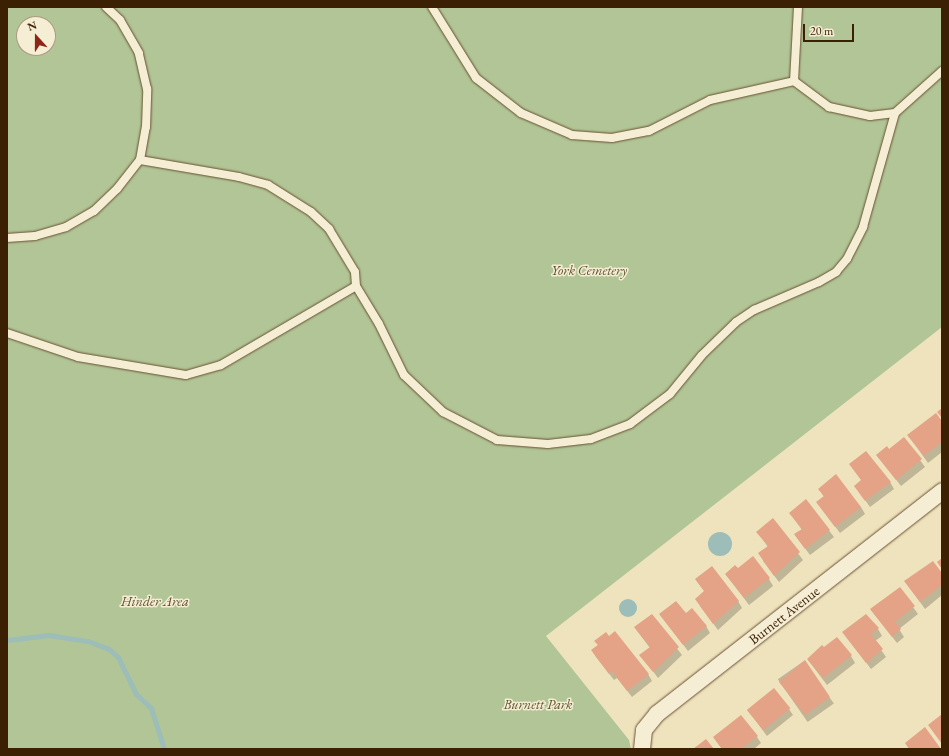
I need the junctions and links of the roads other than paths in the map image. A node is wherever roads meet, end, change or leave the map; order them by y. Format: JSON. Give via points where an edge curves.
{"nodes":[{"id":1,"x":106,"y":7,"type":"edge"},
{"id":2,"x":432,"y":7,"type":"edge"},
{"id":3,"x":798,"y":7,"type":"edge"},
{"id":4,"x":942,"y":71,"type":"edge"},
{"id":5,"x":794,"y":81,"type":"junction"},
{"id":6,"x":895,"y":114,"type":"junction"},
{"id":7,"x":140,"y":160,"type":"junction"},
{"id":8,"x":7,"y":238,"type":"edge"},
{"id":9,"x":356,"y":286,"type":"junction"},
{"id":10,"x":7,"y":333,"type":"edge"},
{"id":11,"x":942,"y":491,"type":"edge"},
{"id":12,"x":642,"y":749,"type":"edge"}],
"edges":[{"from":1,"to":7,"type":"lane","via":[[120,20],[138,53],[147,89],[146,127]]},
{"from":2,"to":5,"type":"lane","via":[[476,78],[521,113],[572,135],[612,138],[649,131],[710,100]]},
{"from":3,"to":5,"type":"lane"},
{"from":4,"to":6,"type":"lane"},
{"from":5,"to":6,"type":"lane","via":[[829,107],[870,116]]},
{"from":6,"to":9,"type":"lane","via":[[863,227],[847,259],[836,272],[754,310],[736,322],[721,334],[670,394],[630,424],[591,439],[548,444],[498,440],[443,412],[404,374],[380,324]]},
{"from":7,"to":8,"type":"lane","via":[[94,211],[66,227],[35,236]]},
{"from":7,"to":9,"type":"lane","via":[[239,177],[268,185],[310,212],[329,229],[355,272]]},
{"from":9,"to":10,"type":"lane","via":[[220,365],[186,375],[78,357]]},
{"from":11,"to":12,"type":"street","name":"Burnett Avenue","via":[[657,714],[644,730]]}]}
